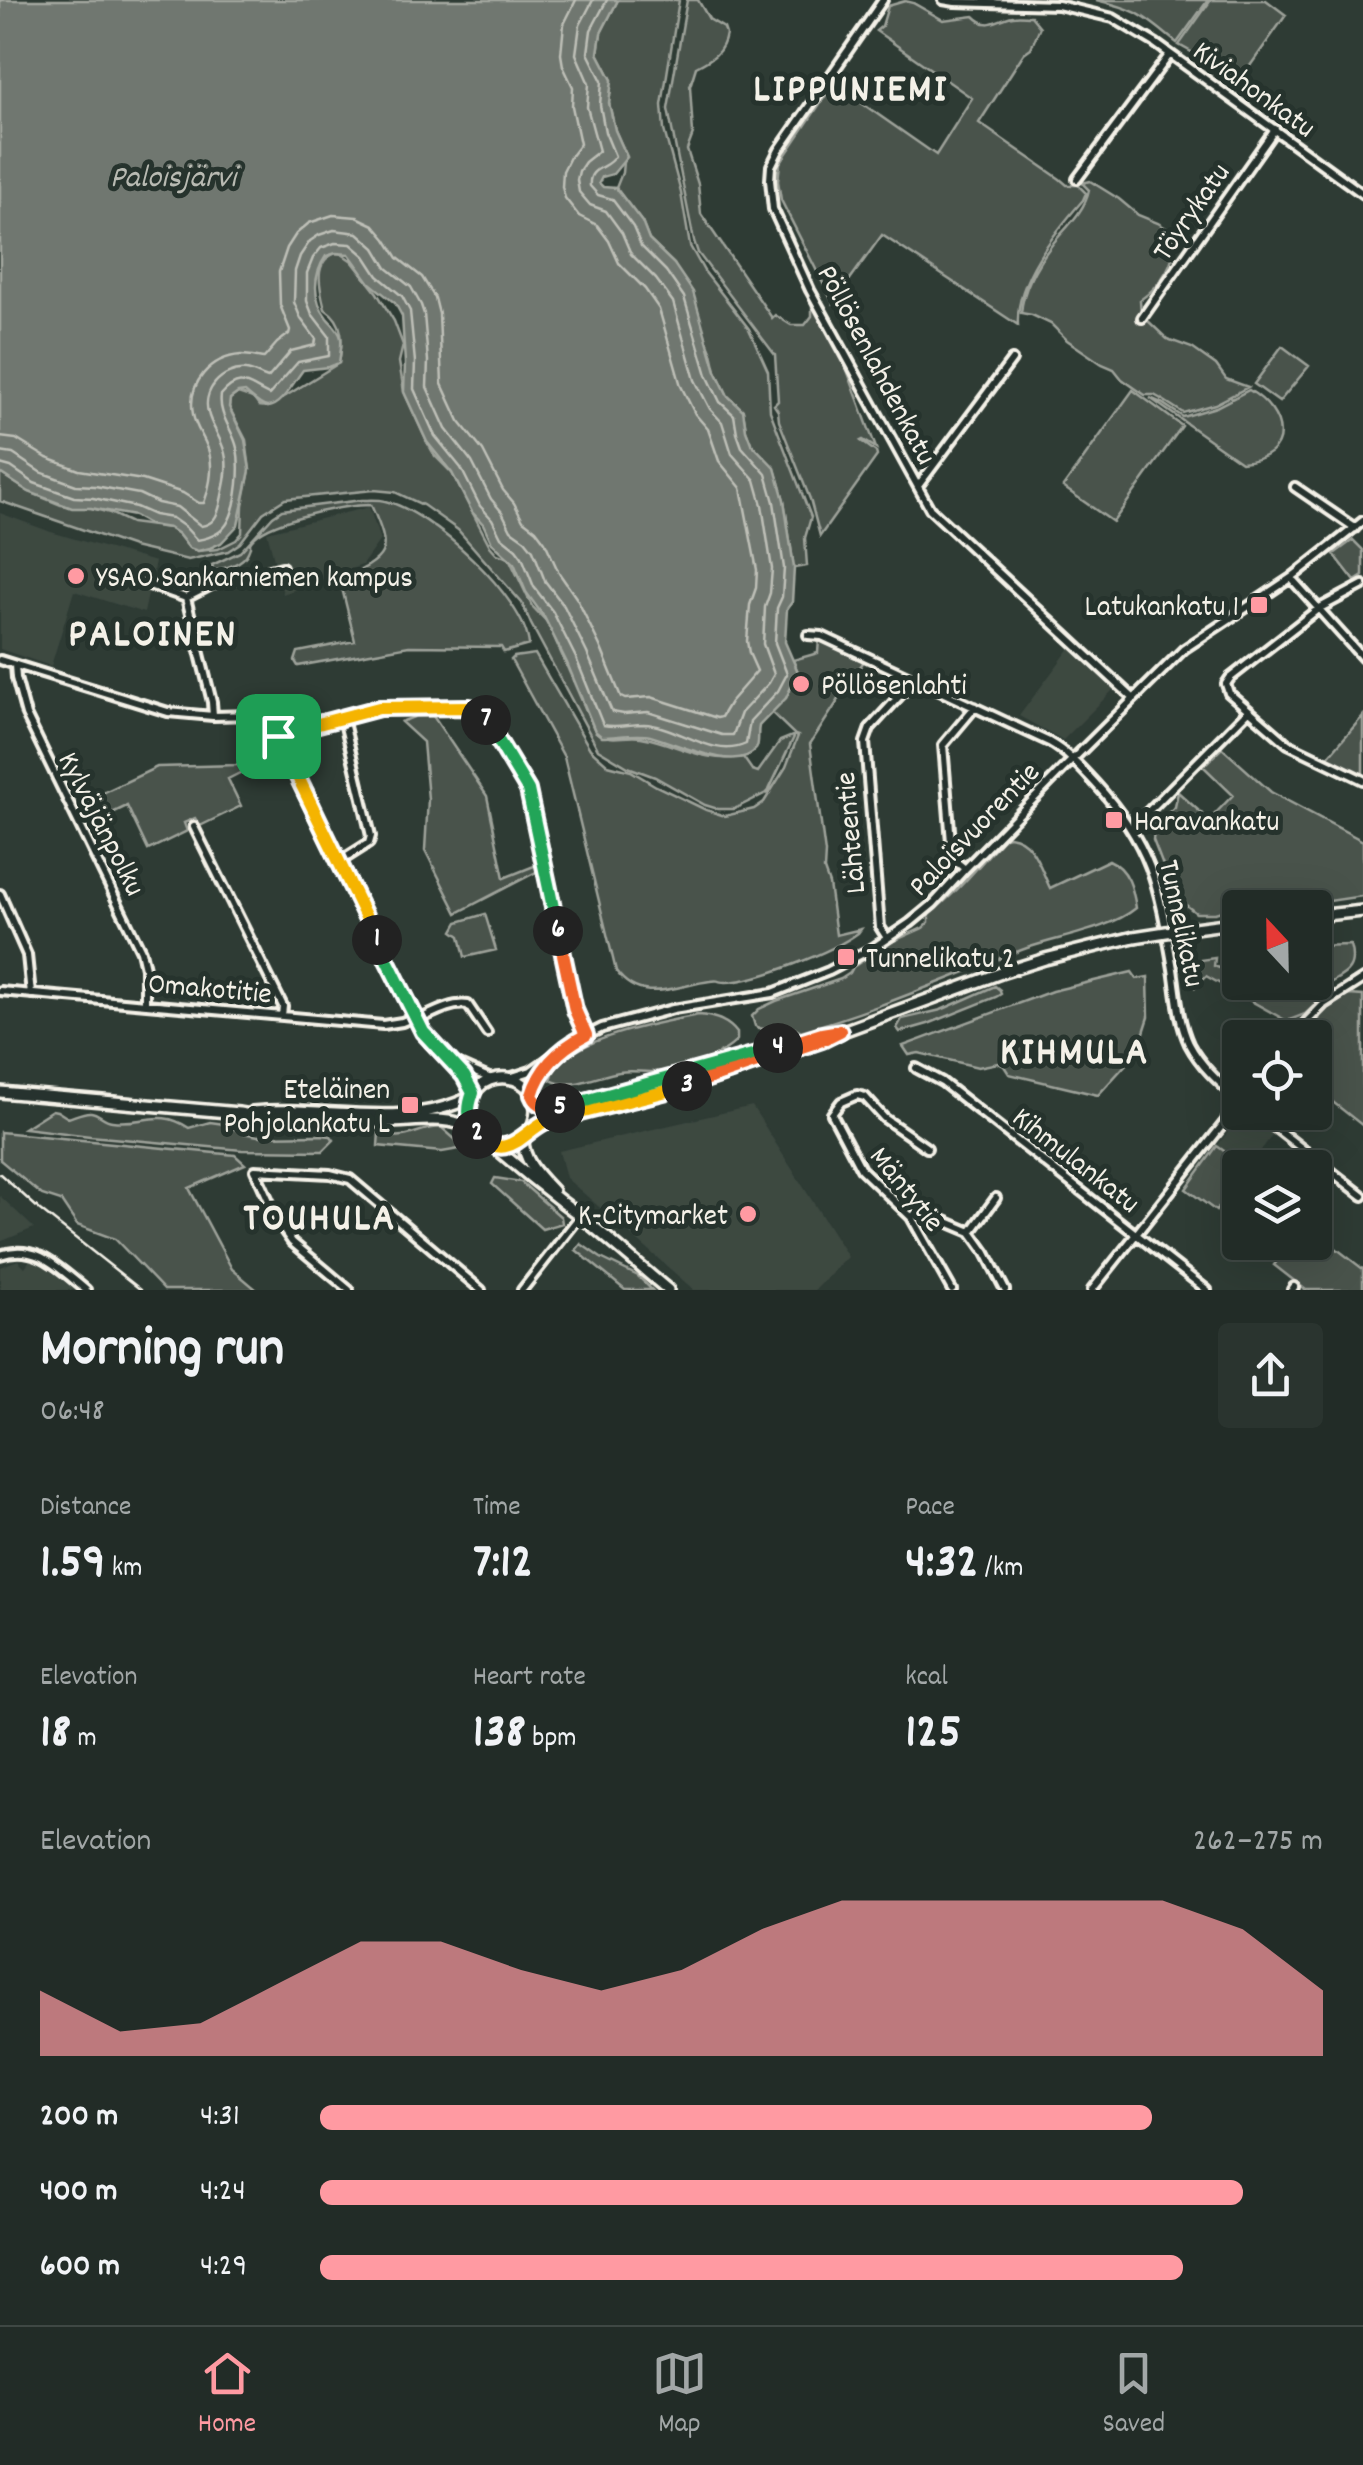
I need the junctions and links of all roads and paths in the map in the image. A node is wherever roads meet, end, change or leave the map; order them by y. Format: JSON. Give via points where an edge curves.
{"nodes":[{"id":1,"x":883,"y":0,"type":"edge"},
{"id":2,"x":942,"y":0,"type":"edge"},
{"id":3,"x":1058,"y":2,"type":"edge"},
{"id":4,"x":1170,"y":54,"type":"junction"},
{"id":5,"x":1275,"y":129,"type":"junction"},
{"id":6,"x":1076,"y":180,"type":"dead end"},
{"id":7,"x":1363,"y":194,"type":"edge"},
{"id":8,"x":1142,"y":318,"type":"dead end"},
{"id":9,"x":1012,"y":360,"type":"dead end"},
{"id":10,"x":918,"y":486,"type":"junction"},
{"id":11,"x":1295,"y":488,"type":"dead end"},
{"id":12,"x":1363,"y":521,"type":"edge"},
{"id":13,"x":1355,"y":528,"type":"junction"},
{"id":14,"x":282,"y":566,"type":"dead end"},
{"id":15,"x":1291,"y":578,"type":"junction"},
{"id":16,"x":146,"y":584,"type":"dead end"},
{"id":17,"x":1363,"y":585,"type":"edge"},
{"id":18,"x":186,"y":598,"type":"junction"},
{"id":19,"x":1318,"y":609,"type":"junction"},
{"id":20,"x":808,"y":635,"type":"dead end"},
{"id":21,"x":1363,"y":658,"type":"edge"},
{"id":22,"x":0,"y":660,"type":"edge"},
{"id":23,"x":16,"y":664,"type":"junction"},
{"id":24,"x":915,"y":679,"type":"junction"},
{"id":25,"x":1133,"y":698,"type":"junction"},
{"id":26,"x":975,"y":707,"type":"junction"},
{"id":27,"x":1248,"y":711,"type":"junction"},
{"id":28,"x":213,"y":716,"type":"junction"},
{"id":29,"x":344,"y":718,"type":"junction"},
{"id":30,"x":278,"y":736,"type":"junction"},
{"id":31,"x":1072,"y":759,"type":"junction"},
{"id":32,"x":1363,"y":780,"type":"edge"},
{"id":33,"x":194,"y":827,"type":"dead end"},
{"id":34,"x":1132,"y":828,"type":"junction"},
{"id":35,"x":338,"y":862,"type":"junction"},
{"id":36,"x":965,"y":868,"type":"junction"},
{"id":37,"x":0,"y":894,"type":"edge"},
{"id":38,"x":1363,"y":912,"type":"edge"},
{"id":39,"x":1332,"y":915,"type":"edge"},
{"id":40,"x":1222,"y":924,"type":"edge"},
{"id":41,"x":888,"y":938,"type":"junction"},
{"id":42,"x":1363,"y":979,"type":"edge"},
{"id":43,"x":0,"y":992,"type":"edge"},
{"id":44,"x":31,"y":994,"type":"junction"},
{"id":45,"x":145,"y":1003,"type":"junction"},
{"id":46,"x":282,"y":1016,"type":"junction"},
{"id":47,"x":415,"y":1019,"type":"junction"},
{"id":48,"x":1308,"y":1020,"type":"edge"},
{"id":49,"x":840,"y":1031,"type":"junction"},
{"id":50,"x":487,"y":1033,"type":"dead end"},
{"id":51,"x":586,"y":1035,"type":"junction"},
{"id":52,"x":556,"y":1054,"type":"junction"},
{"id":53,"x":452,"y":1061,"type":"junction"},
{"id":54,"x":916,"y":1068,"type":"dead end"},
{"id":55,"x":508,"y":1078,"type":"junction"},
{"id":56,"x":492,"y":1080,"type":"junction"},
{"id":57,"x":1222,"y":1084,"type":"edge"},
{"id":58,"x":0,"y":1092,"type":"edge"},
{"id":59,"x":472,"y":1095,"type":"junction"},
{"id":60,"x":533,"y":1098,"type":"junction"},
{"id":61,"x":239,"y":1113,"type":"junction"},
{"id":62,"x":1222,"y":1125,"type":"edge"},
{"id":63,"x":532,"y":1128,"type":"junction"},
{"id":64,"x":473,"y":1129,"type":"junction"},
{"id":65,"x":1278,"y":1130,"type":"edge"},
{"id":66,"x":522,"y":1140,"type":"junction"},
{"id":67,"x":490,"y":1144,"type":"junction"},
{"id":68,"x":928,"y":1148,"type":"dead end"},
{"id":69,"x":1363,"y":1196,"type":"edge"},
{"id":70,"x":996,"y":1198,"type":"dead end"},
{"id":71,"x":566,"y":1204,"type":"junction"},
{"id":72,"x":580,"y":1216,"type":"junction"},
{"id":73,"x":911,"y":1217,"type":"junction"},
{"id":74,"x":971,"y":1232,"type":"junction"},
{"id":75,"x":1137,"y":1235,"type":"junction"},
{"id":76,"x":0,"y":1255,"type":"edge"},
{"id":77,"x":524,"y":1289,"type":"edge"},
{"id":78,"x":86,"y":1290,"type":"edge"},
{"id":79,"x":349,"y":1290,"type":"edge"},
{"id":80,"x":481,"y":1290,"type":"edge"},
{"id":81,"x":668,"y":1290,"type":"edge"},
{"id":82,"x":952,"y":1290,"type":"edge"},
{"id":83,"x":1005,"y":1290,"type":"edge"},
{"id":84,"x":1092,"y":1290,"type":"edge"},
{"id":85,"x":1207,"y":1290,"type":"edge"}],
"edges":[{"from":1,"to":10,"type":"street","name":"Pöllösenlahdenkatu","via":[[778,150],[770,180],[773,209],[810,290]]},
{"from":2,"to":3,"type":"street","name":"Kiviahonkatu"},
{"from":3,"to":4,"type":"street","name":"Kiviahonkatu","via":[[1113,18]]},
{"from":4,"to":5,"type":"street","name":"Kiviahonkatu"},
{"from":4,"to":6,"type":"street"},
{"from":5,"to":7,"type":"street","name":"Kiviahonkatu"},
{"from":5,"to":8,"type":"street","name":"Töyrykatu"},
{"from":9,"to":10,"type":"street"},
{"from":10,"to":25,"type":"street","name":"Pöllösenlahdenkatu","via":[[930,510]]},
{"from":11,"to":13,"type":"street"},
{"from":12,"to":13,"type":"street","name":"Paloisvuorentie"},
{"from":13,"to":15,"type":"street","name":"Paloisvuorentie"},
{"from":14,"to":18,"type":"street","via":[[212,584]]},
{"from":15,"to":19,"type":"street"},
{"from":15,"to":25,"type":"street","name":"Paloisvuorentie","via":[[1184,650]]},
{"from":16,"to":18,"type":"street"},
{"from":17,"to":19,"type":"street"},
{"from":18,"to":28,"type":"street"},
{"from":19,"to":21,"type":"street"},
{"from":19,"to":27,"type":"street","via":[[1230,678],[1226,688]]},
{"from":20,"to":24,"type":"street","name":"Tunnelikatu"},
{"from":22,"to":23,"type":"street"},
{"from":23,"to":28,"type":"street","via":[[147,707]]},
{"from":23,"to":45,"type":"street","name":"Kylväjänpolku","via":[[26,715],[141,951]]},
{"from":24,"to":26,"type":"street","name":"Tunnelikatu"},
{"from":24,"to":41,"type":"street","name":"Lähteentie","via":[[865,742],[880,927]]},
{"from":25,"to":31,"type":"street","name":"Paloisvuorentie"},
{"from":26,"to":31,"type":"street","name":"Tunnelikatu"},
{"from":26,"to":36,"type":"street","via":[[942,746],[952,854]]},
{"from":27,"to":32,"type":"street","via":[[1299,751]]},
{"from":27,"to":34,"type":"street"},
{"from":28,"to":30,"type":"street","via":[[264,718]]},
{"from":29,"to":30,"type":"street"},
{"from":29,"to":35,"type":"street","via":[[371,836]]},
{"from":29,"to":51,"type":"street","via":[[396,707],[470,707],[483,716],[528,790]]},
{"from":30,"to":35,"type":"street"},
{"from":31,"to":34,"type":"street","name":"Tunnelikatu"},
{"from":31,"to":36,"type":"street","name":"Paloisvuorentie"},
{"from":33,"to":46,"type":"street","via":[[283,1006]]},
{"from":34,"to":57,"type":"street","name":"Tunnelikatu","via":[[1160,895],[1183,1029]]},
{"from":35,"to":47,"type":"street"},
{"from":36,"to":41,"type":"street","name":"Paloisvuorentie","via":[[933,904]]},
{"from":37,"to":44,"type":"street","via":[[27,955]]},
{"from":38,"to":39,"type":"main road"},
{"from":40,"to":49,"type":"main road","bridge":true,"via":[[1044,959]]},
{"from":41,"to":51,"type":"street","name":"Paloisvuorentie","via":[[829,972],[773,992],[644,1016]]},
{"from":42,"to":48,"type":"street"},
{"from":43,"to":44,"type":"street","name":"Omakotitie"},
{"from":44,"to":45,"type":"street","name":"Omakotitie"},
{"from":45,"to":46,"type":"street","name":"Omakotitie"},
{"from":46,"to":47,"type":"street","name":"Omakotitie","via":[[383,1025]]},
{"from":47,"to":50,"type":"street","name":"Omakotitie","via":[[464,1004]]},
{"from":47,"to":53,"type":"street"},
{"from":49,"to":60,"type":"main road","via":[[565,1108]]},
{"from":49,"to":63,"type":"main road","via":[[723,1075]]},
{"from":51,"to":52,"type":"street","name":"Paloisvuorentie"},
{"from":52,"to":55,"type":"street","name":"Paloisvuorentie"},
{"from":52,"to":60,"type":"street","name":"Paloisvuorentie"},
{"from":53,"to":56,"type":"street"},
{"from":53,"to":59,"type":"street"},
{"from":54,"to":75,"type":"street","name":"Kihmulankatu"},
{"from":55,"to":56,"type":"main road"},
{"from":55,"to":60,"type":"main road"},
{"from":56,"to":59,"type":"main road"},
{"from":58,"to":61,"type":"main road"},
{"from":59,"to":61,"type":"main road","via":[[439,1109],[396,1114]]},
{"from":59,"to":64,"type":"main road"},
{"from":60,"to":63,"type":"main road"},
{"from":61,"to":64,"type":"main road","via":[[384,1122],[444,1118]]},
{"from":62,"to":75,"type":"street"},
{"from":63,"to":66,"type":"main road"},
{"from":64,"to":67,"type":"main road"},
{"from":65,"to":69,"type":"street"},
{"from":66,"to":67,"type":"main road"},
{"from":66,"to":71,"type":"main road","via":[[530,1163]]},
{"from":67,"to":71,"type":"main road"},
{"from":68,"to":73,"type":"street","name":"Mäntytie","via":[[865,1097],[841,1102],[832,1114],[861,1170]]},
{"from":70,"to":74,"type":"street"},
{"from":71,"to":72,"type":"main road"},
{"from":72,"to":77,"type":"street"},
{"from":72,"to":81,"type":"main road"},
{"from":73,"to":74,"type":"street","via":[[926,1213]]},
{"from":73,"to":82,"type":"street","name":"Mäntytie"},
{"from":74,"to":83,"type":"street"},
{"from":75,"to":84,"type":"street"},
{"from":75,"to":85,"type":"street","name":"Kihmulankatu"},
{"from":76,"to":78,"type":"street","via":[[28,1251]]},
{"from":79,"to":80,"type":"street","via":[[292,1242],[255,1170],[350,1179]]}]}
